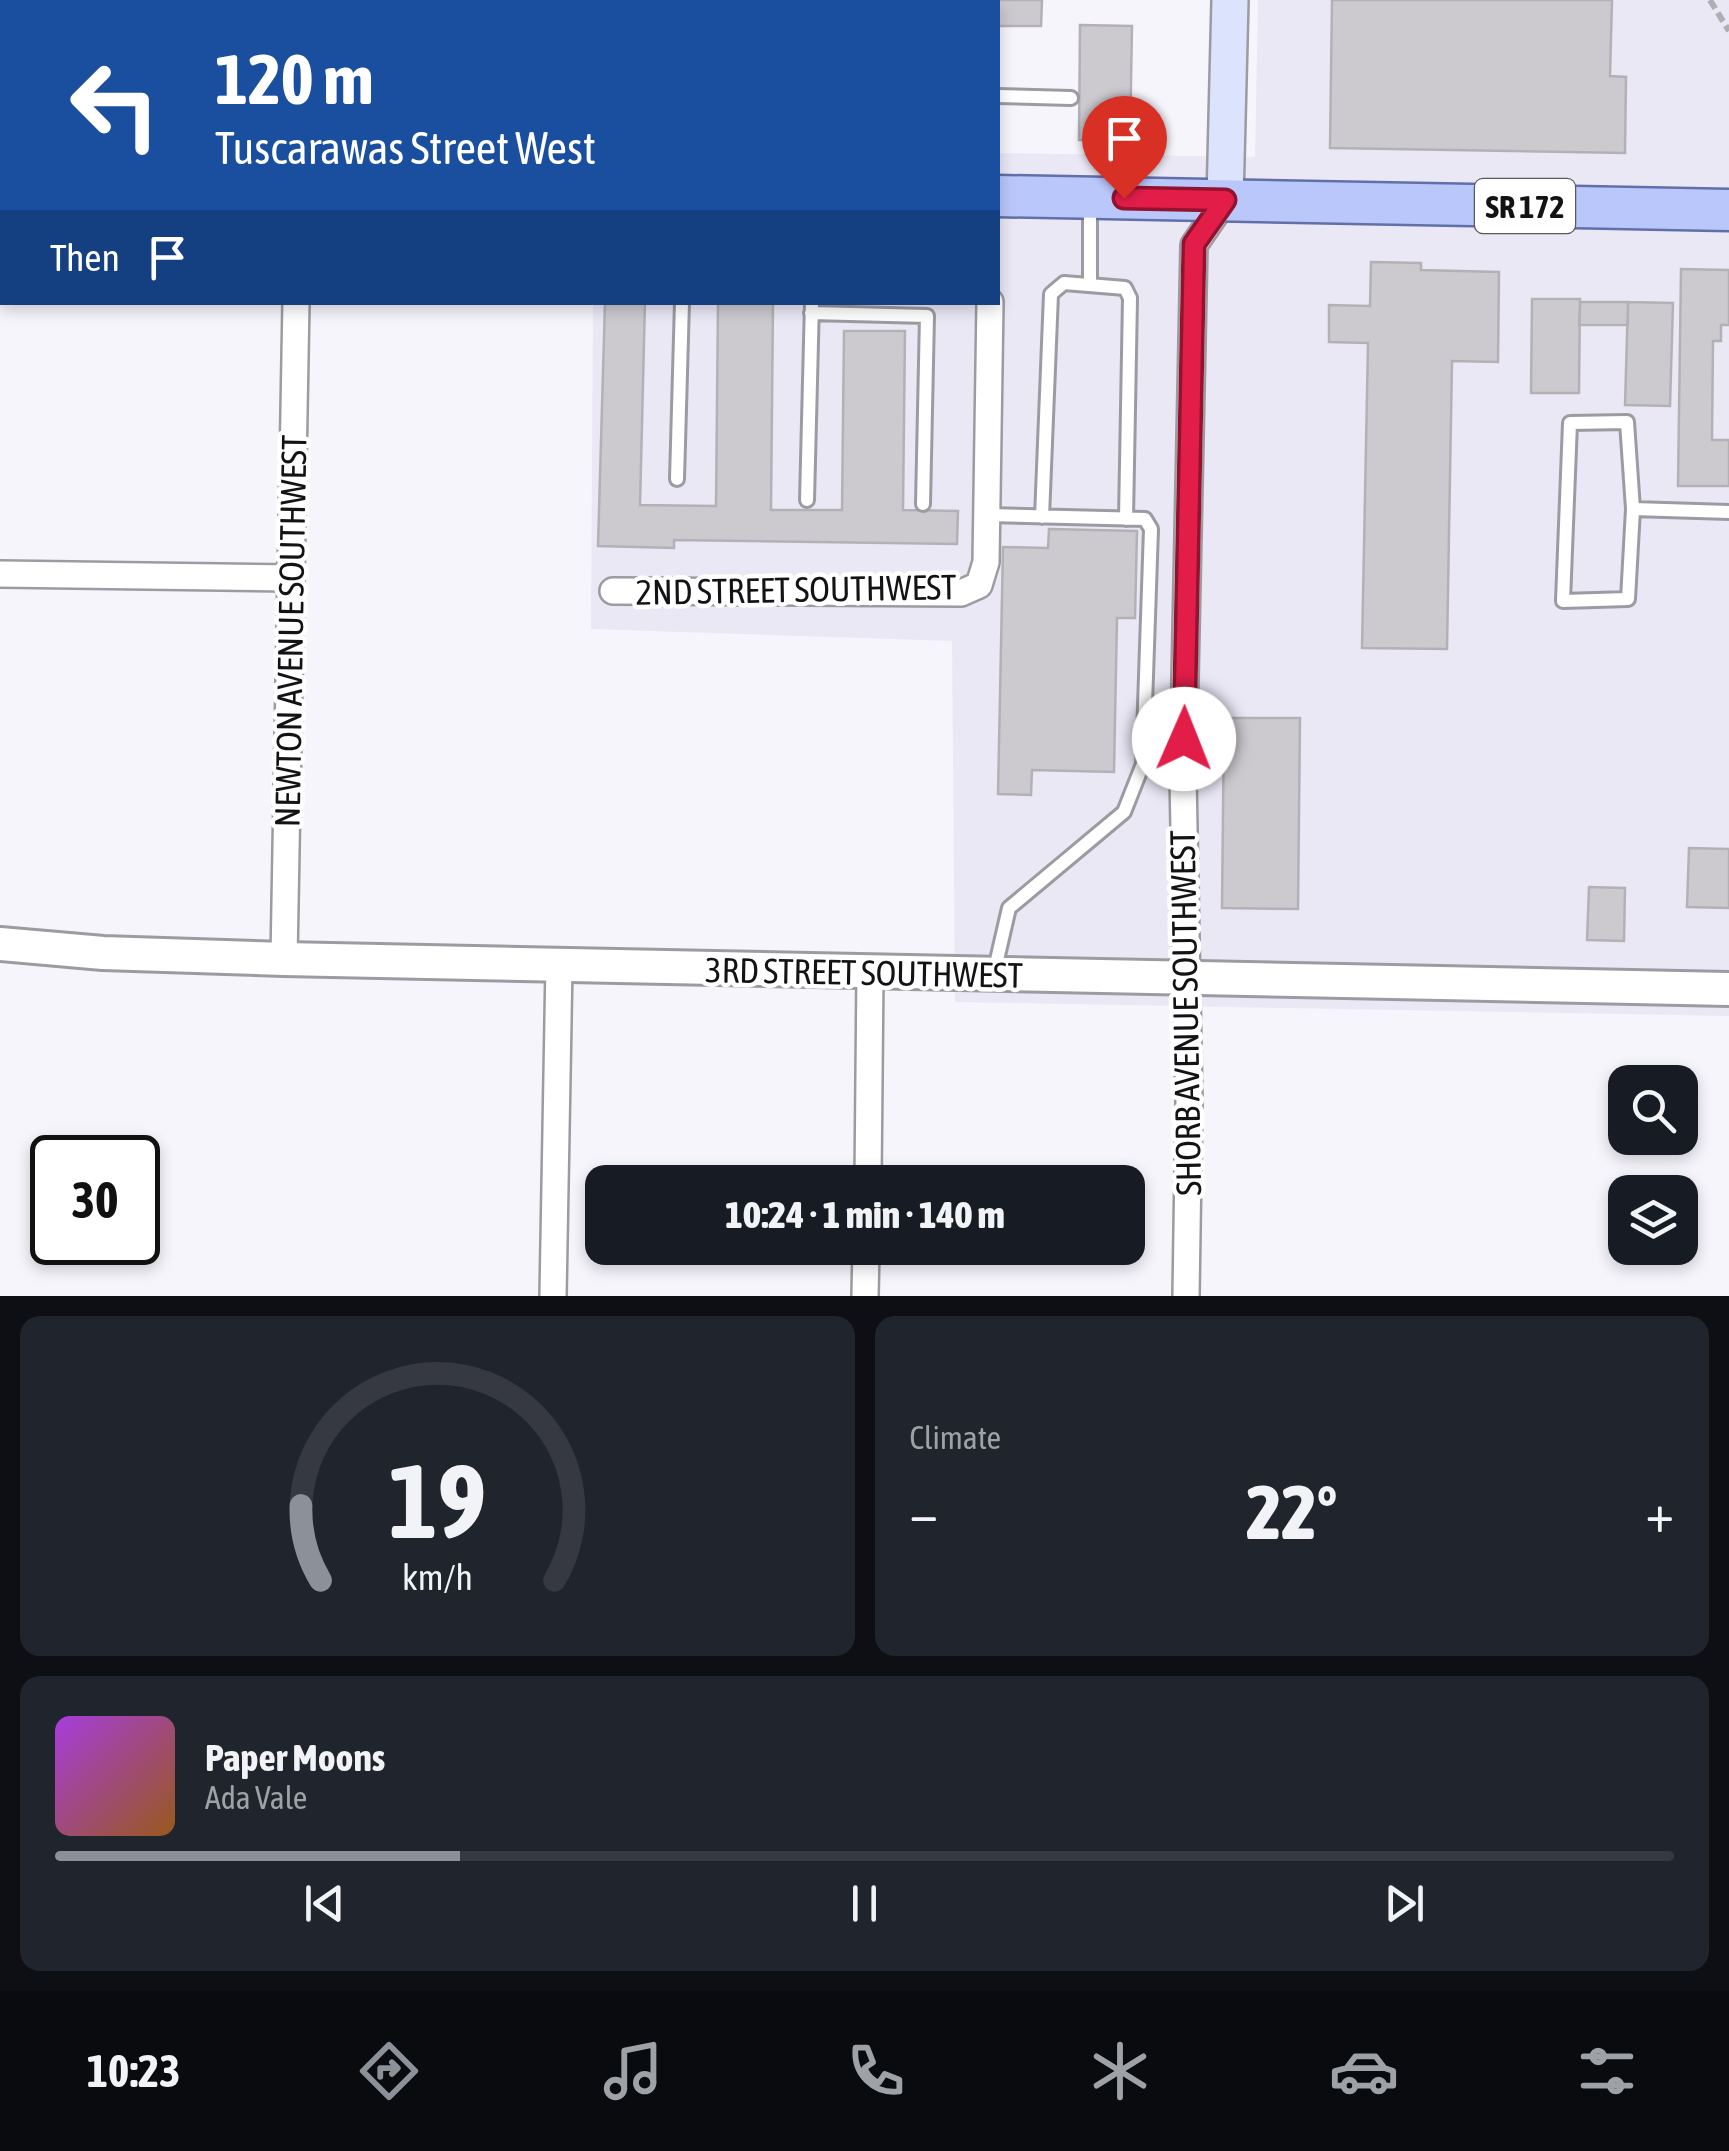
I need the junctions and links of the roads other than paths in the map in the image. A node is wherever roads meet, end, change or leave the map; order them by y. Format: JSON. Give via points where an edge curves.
{"nodes":[{"id":1,"x":1230,"y":0,"type":"edge"},
{"id":2,"x":1000,"y":96,"type":"edge"},
{"id":3,"x":1071,"y":98,"type":"dead end"},
{"id":4,"x":1000,"y":196,"type":"edge"},
{"id":5,"x":1090,"y":198,"type":"junction"},
{"id":6,"x":1225,"y":200,"type":"junction"},
{"id":7,"x":1729,"y":210,"type":"edge"},
{"id":8,"x":1090,"y":285,"type":"junction"},
{"id":9,"x":296,"y":305,"type":"edge"},
{"id":10,"x":682,"y":305,"type":"edge"},
{"id":11,"x":990,"y":305,"type":"edge"},
{"id":12,"x":812,"y":308,"type":"edge"},
{"id":13,"x":677,"y":479,"type":"dead end"},
{"id":14,"x":807,"y":500,"type":"dead end"},
{"id":15,"x":923,"y":504,"type":"dead end"},
{"id":16,"x":1633,"y":509,"type":"junction"},
{"id":17,"x":1729,"y":512,"type":"edge"},
{"id":18,"x":987,"y":515,"type":"junction"},
{"id":19,"x":1042,"y":516,"type":"junction"},
{"id":20,"x":1126,"y":518,"type":"junction"},
{"id":21,"x":0,"y":574,"type":"edge"},
{"id":22,"x":290,"y":578,"type":"junction"},
{"id":23,"x":613,"y":591,"type":"dead end"},
{"id":24,"x":0,"y":944,"type":"edge"},
{"id":25,"x":284,"y":959,"type":"junction"},
{"id":26,"x":559,"y":964,"type":"junction"},
{"id":27,"x":870,"y":972,"type":"junction"},
{"id":28,"x":993,"y":975,"type":"junction"},
{"id":29,"x":1186,"y":980,"type":"junction"},
{"id":30,"x":1729,"y":989,"type":"edge"},
{"id":31,"x":868,"y":1165,"type":"edge"},
{"id":32,"x":866,"y":1265,"type":"edge"},
{"id":33,"x":553,"y":1296,"type":"edge"},
{"id":34,"x":866,"y":1296,"type":"edge"},
{"id":35,"x":1186,"y":1296,"type":"edge"}],
"edges":[{"from":1,"to":6,"type":"main road"},
{"from":2,"to":3,"type":"lane"},
{"from":4,"to":5,"type":"main road","number":"SR 172"},
{"from":5,"to":6,"type":"main road","number":"SR 172"},
{"from":5,"to":8,"type":"lane"},
{"from":6,"to":7,"type":"main road","number":"SR 172"},
{"from":6,"to":29,"type":"street","name":"SHORB AVENUE SOUTHWEST","via":[[1194,244]]},
{"from":8,"to":19,"type":"lane","via":[[1064,284],[1052,294]]},
{"from":8,"to":20,"type":"lane","via":[[1124,288],[1130,298]]},
{"from":9,"to":22,"type":"street","name":"NEWTON AVENUE SOUTHWEST"},
{"from":10,"to":13,"type":"lane"},
{"from":11,"to":18,"type":"street"},
{"from":12,"to":14,"type":"lane"},
{"from":12,"to":15,"type":"lane","via":[[927,316]]},
{"from":16,"to":16,"type":"lane","via":[[1628,599],[1563,601],[1570,423],[1627,422]]},
{"from":16,"to":17,"type":"lane"},
{"from":18,"to":19,"type":"lane"},
{"from":18,"to":23,"type":"street","name":"2ND STREET SOUTHWEST","via":[[979,585],[961,592]]},
{"from":19,"to":20,"type":"lane"},
{"from":20,"to":28,"type":"lane","via":[[1144,519],[1151,529],[1143,764],[1124,812],[1009,908]]},
{"from":21,"to":22,"type":"street"},
{"from":22,"to":25,"type":"street","name":"NEWTON AVENUE SOUTHWEST"},
{"from":24,"to":25,"type":"street","name":"3RD STREET SOUTHWEST"},
{"from":25,"to":26,"type":"street","name":"3RD STREET SOUTHWEST"},
{"from":26,"to":27,"type":"street","name":"3RD STREET SOUTHWEST"},
{"from":26,"to":33,"type":"street"},
{"from":27,"to":28,"type":"street","name":"3RD STREET SOUTHWEST"},
{"from":27,"to":31,"type":"street"},
{"from":28,"to":29,"type":"street","name":"3RD STREET SOUTHWEST"},
{"from":29,"to":30,"type":"street","name":"3RD STREET SOUTHWEST"},
{"from":29,"to":35,"type":"street","name":"SHORB AVENUE SOUTHWEST"},
{"from":32,"to":34,"type":"street"}]}
